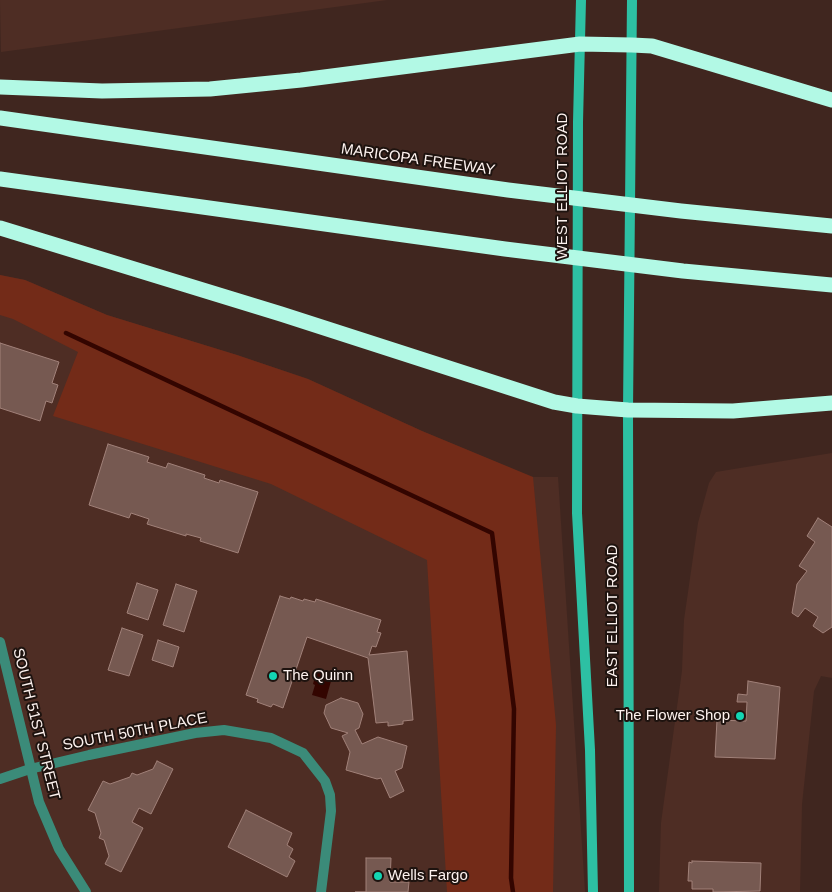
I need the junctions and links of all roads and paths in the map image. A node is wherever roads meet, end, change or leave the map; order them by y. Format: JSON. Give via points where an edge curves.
{"nodes":[{"id":1,"x":581,"y":0,"type":"edge"},
{"id":2,"x":632,"y":0,"type":"edge"},
{"id":3,"x":580,"y":44,"type":"junction"},
{"id":4,"x":632,"y":45,"type":"junction"},
{"id":5,"x":0,"y":87,"type":"edge"},
{"id":6,"x":832,"y":100,"type":"edge"},
{"id":7,"x":0,"y":118,"type":"edge"},
{"id":8,"x":0,"y":179,"type":"edge"},
{"id":9,"x":832,"y":226,"type":"edge"},
{"id":10,"x":0,"y":228,"type":"edge"},
{"id":11,"x":832,"y":285,"type":"edge"},
{"id":12,"x":577,"y":373,"type":"joint"},
{"id":13,"x":832,"y":403,"type":"edge"},
{"id":14,"x":577,"y":406,"type":"junction"},
{"id":15,"x":628,"y":410,"type":"junction"},
{"id":16,"x":0,"y":642,"type":"edge"},
{"id":17,"x":30,"y":769,"type":"junction"},
{"id":18,"x":0,"y":779,"type":"edge"},
{"id":19,"x":86,"y":892,"type":"edge"},
{"id":20,"x":321,"y":892,"type":"edge"},
{"id":21,"x":593,"y":892,"type":"edge"},
{"id":22,"x":629,"y":892,"type":"edge"}],
"edges":[{"from":1,"to":3,"type":"main road","name":"WEST ELLIOT ROAD"},
{"from":2,"to":4,"type":"main road"},
{"from":3,"to":4,"type":"highway"},
{"from":3,"to":5,"type":"highway","via":[[210,89],[102,91]]},
{"from":3,"to":12,"type":"main road","name":"WEST ELLIOT ROAD"},
{"from":4,"to":6,"type":"highway","via":[[652,46]]},
{"from":4,"to":15,"type":"main road","name":"EAST ELLIOT ROAD"},
{"from":7,"to":9,"type":"highway","name":"MARICOPA FREEWAY","via":[[508,190]]},
{"from":8,"to":11,"type":"highway","via":[[505,249]]},
{"from":10,"to":14,"type":"highway","via":[[281,314],[540,399]]},
{"from":12,"to":14,"type":"main road","name":"EAST ELLIOT ROAD"},
{"from":13,"to":15,"type":"highway","via":[[733,411]]},
{"from":14,"to":15,"type":"highway"},
{"from":14,"to":21,"type":"main road","name":"EAST ELLIOT ROAD","via":[[577,513],[590,750]]},
{"from":15,"to":22,"type":"main road","name":"EAST ELLIOT ROAD"},
{"from":16,"to":17,"type":"street","name":"SOUTH 51ST STREET"},
{"from":17,"to":18,"type":"street","name":"SOUTH 50TH PLACE"},
{"from":17,"to":19,"type":"street","name":"SOUTH 51ST STREET","via":[[39,802],[59,849]]},
{"from":17,"to":20,"type":"street","name":"SOUTH 50TH PLACE","via":[[210,731],[224,730],[272,738],[304,753],[325,781],[330,795]]}]}
